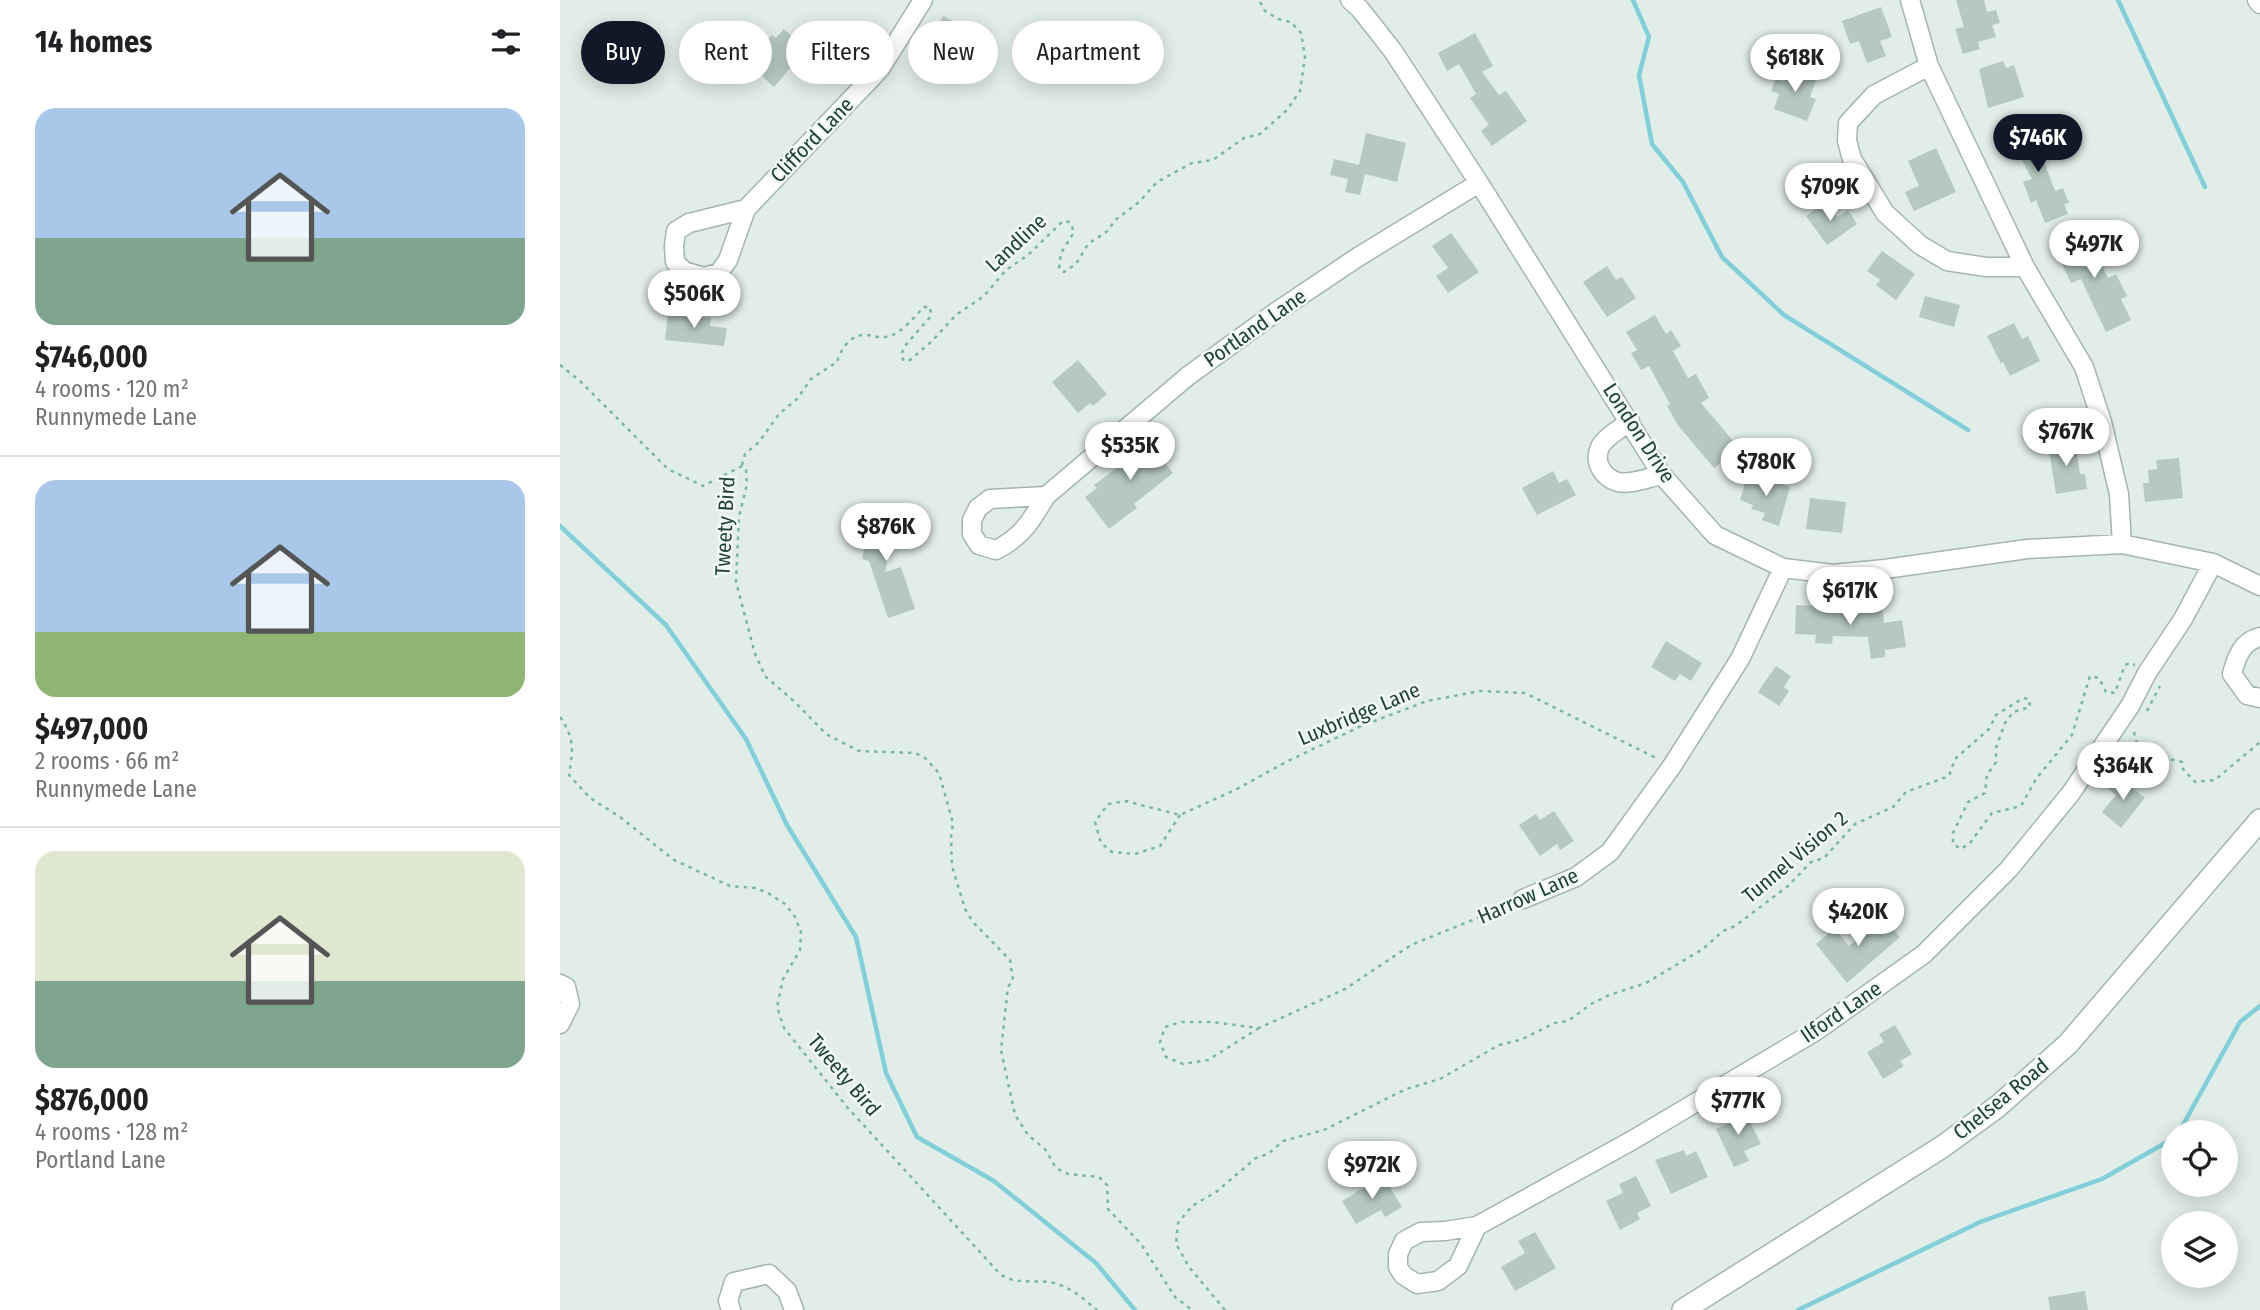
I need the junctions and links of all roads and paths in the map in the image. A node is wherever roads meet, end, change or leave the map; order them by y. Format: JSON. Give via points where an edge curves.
{"nodes":[{"id":1,"x":923,"y":0,"type":"edge"},
{"id":2,"x":1259,"y":0,"type":"edge"},
{"id":3,"x":1349,"y":0,"type":"edge"},
{"id":4,"x":1910,"y":0,"type":"edge"},
{"id":5,"x":2257,"y":0,"type":"edge"},
{"id":6,"x":2260,"y":4,"type":"edge"},
{"id":7,"x":1930,"y":66,"type":"junction"},
{"id":8,"x":1479,"y":183,"type":"junction"},
{"id":9,"x":746,"y":209,"type":"junction"},
{"id":10,"x":2025,"y":267,"type":"junction"},
{"id":11,"x":560,"y":365,"type":"edge"},
{"id":12,"x":1630,"y":421,"type":"junction"},
{"id":13,"x":742,"y":466,"type":"junction"},
{"id":14,"x":1662,"y":475,"type":"junction"},
{"id":15,"x":1046,"y":496,"type":"dead end"},
{"id":16,"x":2122,"y":544,"type":"junction"},
{"id":17,"x":2213,"y":563,"type":"junction"},
{"id":18,"x":1783,"y":568,"type":"junction"},
{"id":19,"x":2260,"y":586,"type":"edge"},
{"id":20,"x":2260,"y":637,"type":"edge"},
{"id":21,"x":2140,"y":669,"type":"dead end"},
{"id":22,"x":2156,"y":679,"type":"dead end"},
{"id":23,"x":2260,"y":698,"type":"edge"},
{"id":24,"x":2144,"y":716,"type":"dead end"},
{"id":25,"x":560,"y":717,"type":"edge"},
{"id":26,"x":2139,"y":724,"type":"dead end"},
{"id":27,"x":2260,"y":742,"type":"edge"},
{"id":28,"x":1672,"y":766,"type":"junction"},
{"id":29,"x":1180,"y":815,"type":"junction"},
{"id":30,"x":2260,"y":820,"type":"edge"},
{"id":31,"x":1523,"y":900,"type":"joint"},
{"id":32,"x":560,"y":984,"type":"edge"},
{"id":33,"x":560,"y":1024,"type":"edge"},
{"id":34,"x":1259,"y":1028,"type":"junction"},
{"id":35,"x":1477,"y":1226,"type":"junction"},
{"id":36,"x":731,"y":1310,"type":"edge"},
{"id":37,"x":794,"y":1310,"type":"edge"},
{"id":38,"x":1097,"y":1310,"type":"edge"},
{"id":39,"x":1192,"y":1310,"type":"edge"},
{"id":40,"x":1225,"y":1310,"type":"edge"},
{"id":41,"x":1683,"y":1310,"type":"edge"}],
"edges":[{"from":1,"to":9,"type":"street","name":"Clifford Lane","via":[[880,69]]},
{"from":2,"to":13,"type":"path","name":"Landline","via":[[1265,11],[1291,22],[1301,33],[1305,57],[1300,90],[1279,119],[1213,160],[1192,163],[1157,182],[1064,272],[1058,264],[1074,232],[1070,222],[1063,220],[910,360],[901,356],[904,347],[931,316],[930,307],[924,307],[893,335],[857,337],[839,352],[837,362],[811,379],[745,454]]},
{"from":3,"to":8,"type":"street","name":"London Drive","via":[[1393,51]]},
{"from":4,"to":7,"type":"street"},
{"from":5,"to":6,"type":"street"},
{"from":7,"to":10,"type":"street"},
{"from":7,"to":10,"type":"street","via":[[1874,95],[1848,123],[1852,159],[1885,213],[1920,245],[1947,261]]},
{"from":8,"to":12,"type":"street","name":"London Drive"},
{"from":8,"to":15,"type":"street","name":"Portland Lane","via":[[1276,312],[1188,376]]},
{"from":9,"to":9,"type":"street","name":"Clifford Lane","via":[[719,273],[704,277],[684,271],[675,262],[676,231],[689,223]]},
{"from":10,"to":16,"type":"street","via":[[2084,367],[2119,494]]},
{"from":11,"to":13,"type":"path","name":"Tweety Bird","via":[[668,470],[703,486]]},
{"from":12,"to":14,"type":"street","name":"London Drive"},
{"from":12,"to":14,"type":"street","via":[[1600,445],[1600,470],[1620,483]]},
{"from":13,"to":39,"type":"path","name":"Tweety Bird","via":[[747,484],[738,517],[736,582],[765,676],[826,734],[859,751],[915,753],[939,773],[953,823],[952,866],[965,909],[1010,960],[1013,980],[1008,987],[1001,1050],[1015,1115],[1056,1168],[1099,1177],[1107,1185],[1108,1209],[1141,1244],[1175,1297]]},
{"from":14,"to":18,"type":"street","name":"London Drive","via":[[1716,535]]},
{"from":16,"to":17,"type":"street","name":"London Drive"},
{"from":16,"to":18,"type":"street","name":"London Drive","via":[[2027,549],[1833,574]]},
{"from":17,"to":19,"type":"street","name":"London Drive"},
{"from":17,"to":35,"type":"street","name":"Ilford Lane","via":[[2130,706],[2071,793],[2009,869],[1924,954],[1816,1031]]},
{"from":18,"to":28,"type":"street","name":"Harrow Lane","via":[[1740,659]]},
{"from":20,"to":23,"type":"street","via":[[2238,653],[2232,674],[2247,695]]},
{"from":21,"to":40,"type":"path","name":"Tunnel Vision 2","via":[[2125,665],[2112,694],[2099,678],[2090,676],[2072,735],[2036,779],[2021,806],[1992,813],[1970,844],[1961,849],[1953,845],[1953,834],[1968,802],[1985,793],[2005,723],[2012,712],[2030,707],[2029,699],[2023,698],[1997,715],[1989,729],[1955,759],[1949,776],[1906,792],[1893,807],[1855,824],[1824,858],[1811,862],[1788,886],[1682,962],[1646,983],[1591,1004],[1568,1021],[1499,1045],[1440,1079],[1406,1089],[1324,1130],[1283,1141],[1256,1158],[1192,1206],[1178,1223],[1177,1244],[1189,1267]]},
{"from":22,"to":24,"type":"path","via":[[2160,690]]},
{"from":25,"to":38,"type":"path","name":"Tweety Bird","via":[[570,732],[573,751],[569,775],[590,798],[674,860],[730,886],[768,893],[795,917],[801,932],[800,950],[783,979],[777,1007],[785,1028],[847,1107],[1000,1275],[1013,1281],[1060,1284]]},
{"from":26,"to":27,"type":"path","via":[[2134,733],[2139,747],[2155,759],[2182,762],[2195,782],[2215,780]]},
{"from":28,"to":29,"type":"path","name":"Luxbridge Lane","via":[[1525,693],[1480,691],[1427,701],[1359,727]]},
{"from":28,"to":31,"type":"street","name":"Harrow Lane","via":[[1610,852],[1576,877]]},
{"from":29,"to":29,"type":"path","via":[[1160,846],[1135,854],[1112,852],[1101,843],[1095,822],[1108,804],[1126,801]]},
{"from":30,"to":41,"type":"street","name":"Chelsea Road","via":[[2068,1044],[1997,1107],[1942,1147]]},
{"from":31,"to":34,"type":"path","name":"Harrow Lane","via":[[1411,945],[1345,989]]},
{"from":32,"to":33,"type":"street","via":[[566,987],[570,1004]]},
{"from":34,"to":34,"type":"path","name":"Harrow Lane","via":[[1208,1060],[1183,1064],[1166,1057],[1160,1042],[1165,1027],[1181,1022]]},
{"from":35,"to":35,"type":"street","name":"Ilford Lane","via":[[1458,1266],[1438,1281],[1417,1284],[1398,1267],[1404,1241],[1421,1231]]},
{"from":36,"to":37,"type":"street","via":[[728,1301],[734,1282],[769,1274],[787,1291]]}]}
